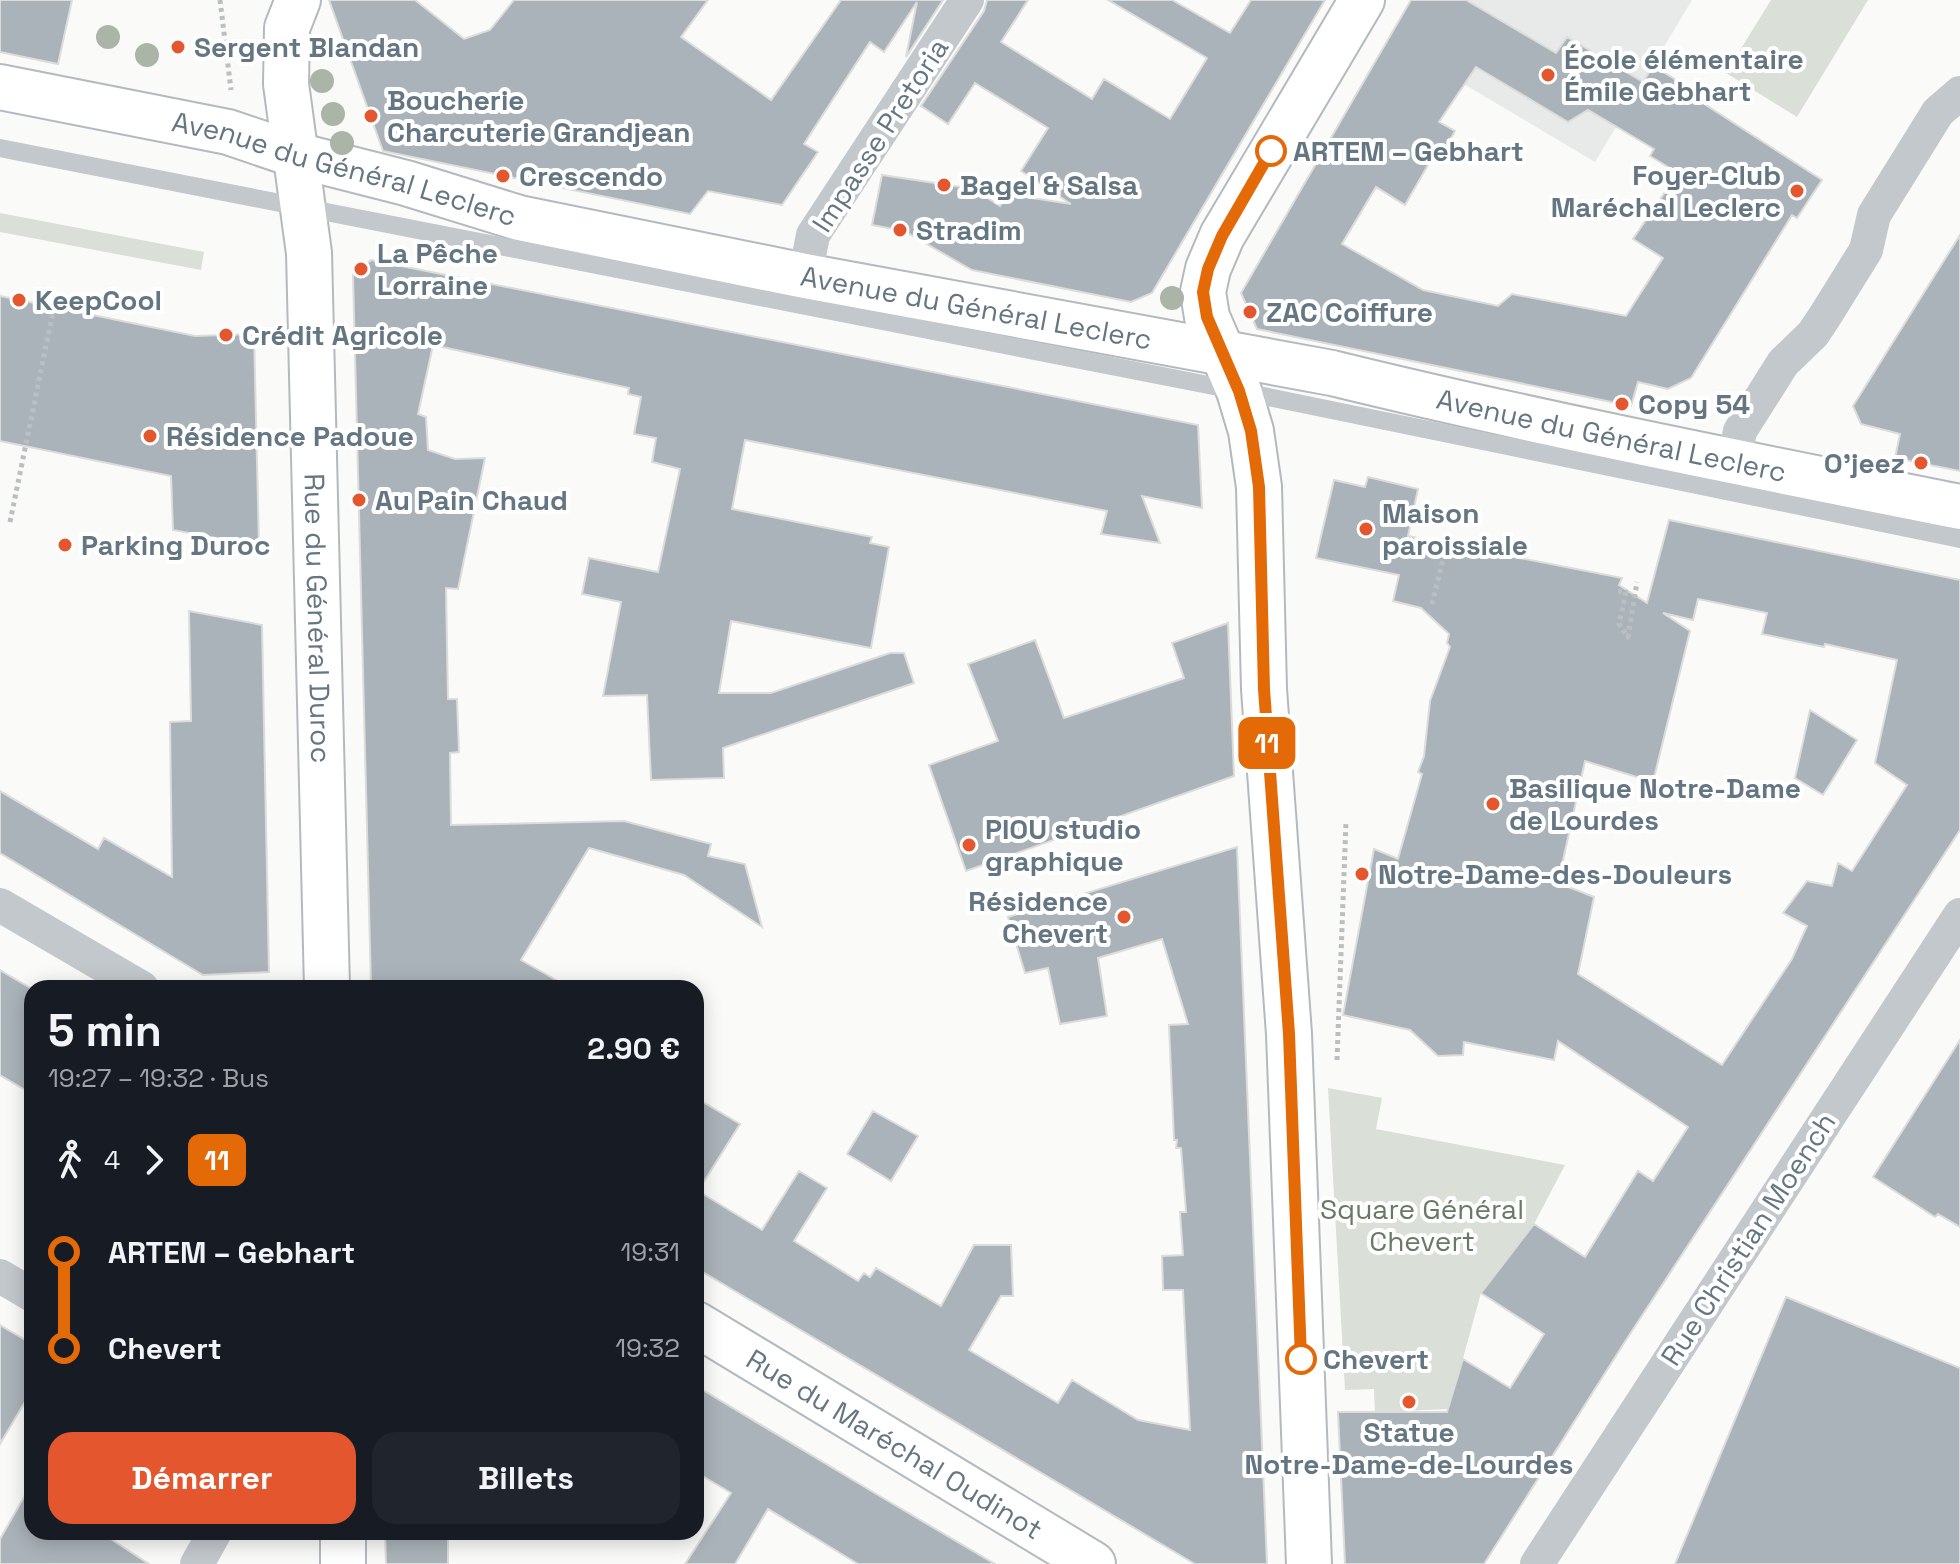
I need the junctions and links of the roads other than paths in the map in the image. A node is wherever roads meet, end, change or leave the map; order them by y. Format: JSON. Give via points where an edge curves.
{"nodes":[{"id":1,"x":967,"y":0,"type":"edge"},
{"id":2,"x":1362,"y":0,"type":"edge"},
{"id":3,"x":289,"y":9,"type":"edge"},
{"id":4,"x":0,"y":87,"type":"edge"},
{"id":5,"x":1960,"y":93,"type":"edge"},
{"id":6,"x":1960,"y":117,"type":"edge"},
{"id":7,"x":0,"y":148,"type":"edge"},
{"id":8,"x":296,"y":155,"type":"junction"},
{"id":9,"x":303,"y":207,"type":"junction"},
{"id":10,"x":1866,"y":250,"type":"junction"},
{"id":11,"x":803,"y":291,"type":"junction"},
{"id":12,"x":1231,"y":373,"type":"junction"},
{"id":13,"x":1731,"y":477,"type":"junction"},
{"id":14,"x":1960,"y":507,"type":"edge"},
{"id":15,"x":1960,"y":539,"type":"edge"},
{"id":16,"x":0,"y":905,"type":"edge"},
{"id":17,"x":1960,"y":915,"type":"edge"},
{"id":18,"x":128,"y":980,"type":"edge"},
{"id":19,"x":327,"y":980,"type":"edge"},
{"id":20,"x":0,"y":1276,"type":"edge"},
{"id":21,"x":24,"y":1290,"type":"edge"},
{"id":22,"x":704,"y":1329,"type":"edge"},
{"id":23,"x":210,"y":1540,"type":"edge"},
{"id":24,"x":343,"y":1540,"type":"edge"},
{"id":25,"x":197,"y":1564,"type":"edge"},
{"id":26,"x":343,"y":1564,"type":"edge"},
{"id":27,"x":1093,"y":1564,"type":"edge"},
{"id":28,"x":1309,"y":1564,"type":"edge"},
{"id":29,"x":1537,"y":1564,"type":"edge"}],
"edges":[{"from":1,"to":11,"type":"street","name":"Impasse Pretoria","via":[[813,235]]},
{"from":2,"to":12,"type":"street","via":[[1222,236],[1208,269],[1203,292],[1207,317]]},
{"from":3,"to":8,"type":"street","name":"Rue du Général Duroc","via":[[286,84]]},
{"from":4,"to":8,"type":"street","name":"Avenue du Général Leclerc","via":[[228,132]]},
{"from":5,"to":10,"type":"street","via":[[1938,112],[1874,215]]},
{"from":6,"to":10,"type":"street","via":[[1893,228]]},
{"from":7,"to":9,"type":"lane"},
{"from":8,"to":9,"type":"street","name":"Rue du Général Duroc"},
{"from":8,"to":11,"type":"street","name":"Avenue du Général Leclerc"},
{"from":9,"to":11,"type":"lane"},
{"from":9,"to":19,"type":"street","name":"Rue du Général Duroc","via":[[309,253]]},
{"from":10,"to":13,"type":"street","via":[[1813,334],[1790,354],[1740,431]]},
{"from":11,"to":12,"type":"street","name":"Avenue du Général Leclerc"},
{"from":12,"to":13,"type":"street","name":"Avenue du Général Leclerc","via":[[1332,373]]},
{"from":12,"to":28,"type":"street","via":[[1251,431],[1259,487],[1264,689],[1289,1034]]},
{"from":13,"to":14,"type":"street","name":"Avenue du Général Leclerc"},
{"from":13,"to":15,"type":"lane"},
{"from":16,"to":18,"type":"street"},
{"from":17,"to":29,"type":"street","name":"Rue Christian Moench"},
{"from":20,"to":21,"type":"street"},
{"from":22,"to":27,"type":"street","name":"Rue du Maréchal Oudinot"},
{"from":23,"to":25,"type":"street"},
{"from":24,"to":26,"type":"street"}]}
